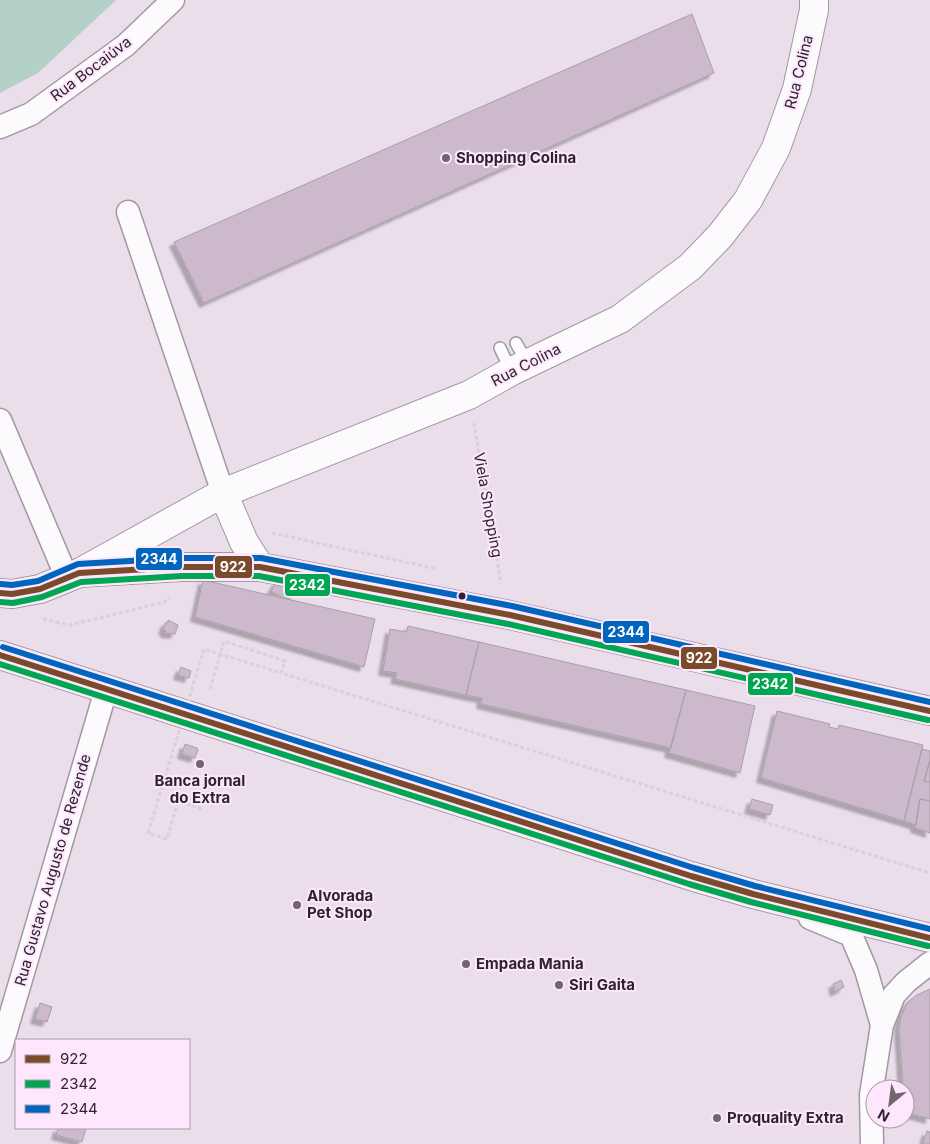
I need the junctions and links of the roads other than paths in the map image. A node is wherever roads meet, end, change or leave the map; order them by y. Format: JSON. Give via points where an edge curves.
{"nodes":[{"id":1,"x":173,"y":0,"type":"edge"},
{"id":2,"x":814,"y":0,"type":"edge"},
{"id":3,"x":0,"y":127,"type":"edge"},
{"id":4,"x":128,"y":212,"type":"dead end"},
{"id":5,"x":0,"y":420,"type":"edge"},
{"id":6,"x":223,"y":493,"type":"junction"},
{"id":7,"x":260,"y":567,"type":"junction"},
{"id":8,"x":73,"y":575,"type":"junction"},
{"id":9,"x":0,"y":593,"type":"edge"},
{"id":10,"x":0,"y":655,"type":"edge"},
{"id":11,"x":106,"y":690,"type":"junction"},
{"id":12,"x":930,"y":711,"type":"edge"},
{"id":13,"x":753,"y":894,"type":"junction"},
{"id":14,"x":930,"y":938,"type":"edge"},
{"id":15,"x":930,"y":963,"type":"edge"},
{"id":16,"x":882,"y":1025,"type":"junction"},
{"id":17,"x":0,"y":1051,"type":"edge"},
{"id":18,"x":872,"y":1144,"type":"edge"}],
"edges":[{"from":1,"to":3,"type":"street","name":"Rua Bocaiúva","via":[[126,45],[31,114]]},
{"from":2,"to":6,"type":"main road","name":"Rua Colina","via":[[797,89],[776,148],[748,200],[690,268],[620,319],[514,356],[469,395]]},
{"from":4,"to":6,"type":"street"},
{"from":5,"to":8,"type":"street"},
{"from":6,"to":7,"type":"main road","via":[[244,542]]},
{"from":6,"to":8,"type":"main road","name":"Rua Colina"},
{"from":7,"to":8,"type":"main road","via":[[182,566]]},
{"from":7,"to":12,"type":"main road","via":[[510,616]]},
{"from":8,"to":9,"type":"main road","via":[[40,589]]},
{"from":10,"to":11,"type":"main road"},
{"from":11,"to":13,"type":"main road"},
{"from":11,"to":17,"type":"street","name":"Rua Gustavo Augusto de Rezende"},
{"from":13,"to":14,"type":"main road"},
{"from":13,"to":16,"type":"street","via":[[851,935],[866,970]]},
{"from":15,"to":16,"type":"street","via":[[894,995]]},
{"from":16,"to":18,"type":"street","via":[[871,1095]]}]}
